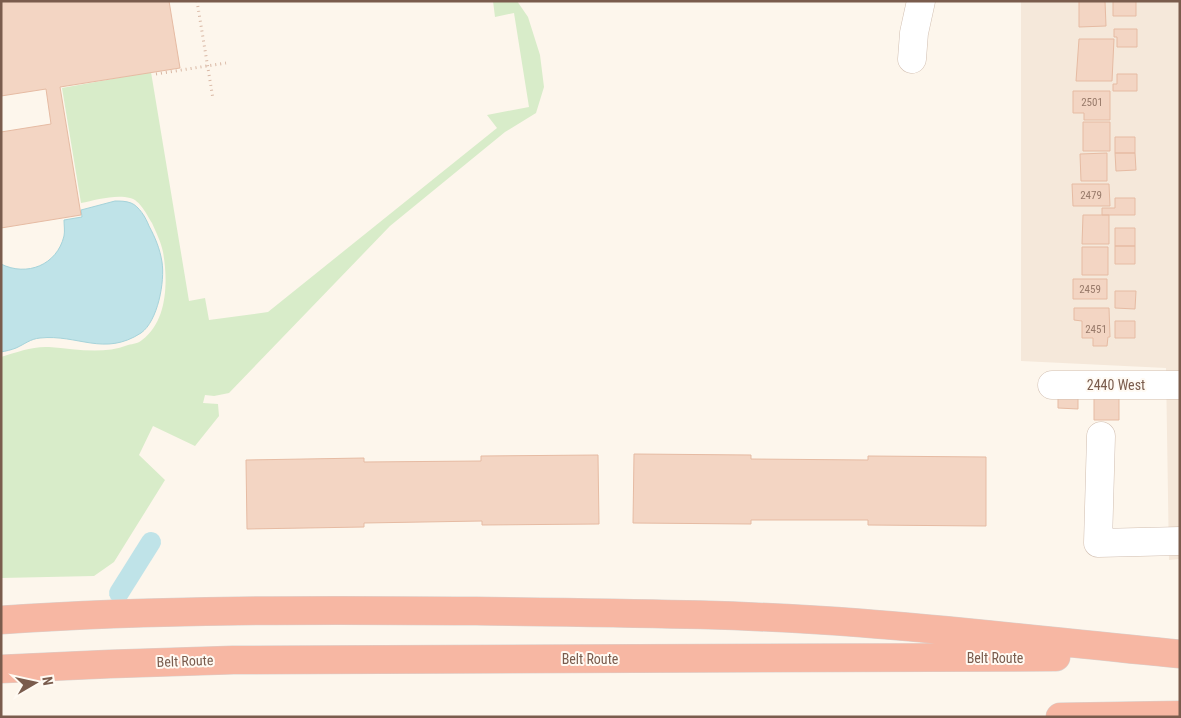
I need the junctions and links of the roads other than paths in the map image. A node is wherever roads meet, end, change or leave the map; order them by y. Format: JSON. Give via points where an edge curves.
{"nodes":[{"id":1,"x":921,"y":1,"type":"edge"},
{"id":2,"x":912,"y":59,"type":"dead end"},
{"id":3,"x":1052,"y":385,"type":"dead end"},
{"id":4,"x":1180,"y":385,"type":"edge"},
{"id":5,"x":1101,"y":436,"type":"dead end"},
{"id":6,"x":1180,"y":541,"type":"edge"},
{"id":7,"x":1,"y":620,"type":"edge"},
{"id":8,"x":1180,"y":656,"type":"edge"},
{"id":9,"x":1,"y":669,"type":"edge"},
{"id":10,"x":1180,"y":715,"type":"edge"},
{"id":11,"x":1060,"y":717,"type":"edge"}],
"edges":[{"from":1,"to":2,"type":"street"},
{"from":3,"to":4,"type":"street","name":"2440 West"},
{"from":5,"to":6,"type":"street","via":[[1098,543]]},
{"from":7,"to":8,"type":"highway","via":[[166,612],[414,610],[657,614],[862,623]]},
{"from":8,"to":9,"type":"highway","name":"Belt Route","via":[[242,660]]},
{"from":10,"to":11,"type":"highway"}]}
